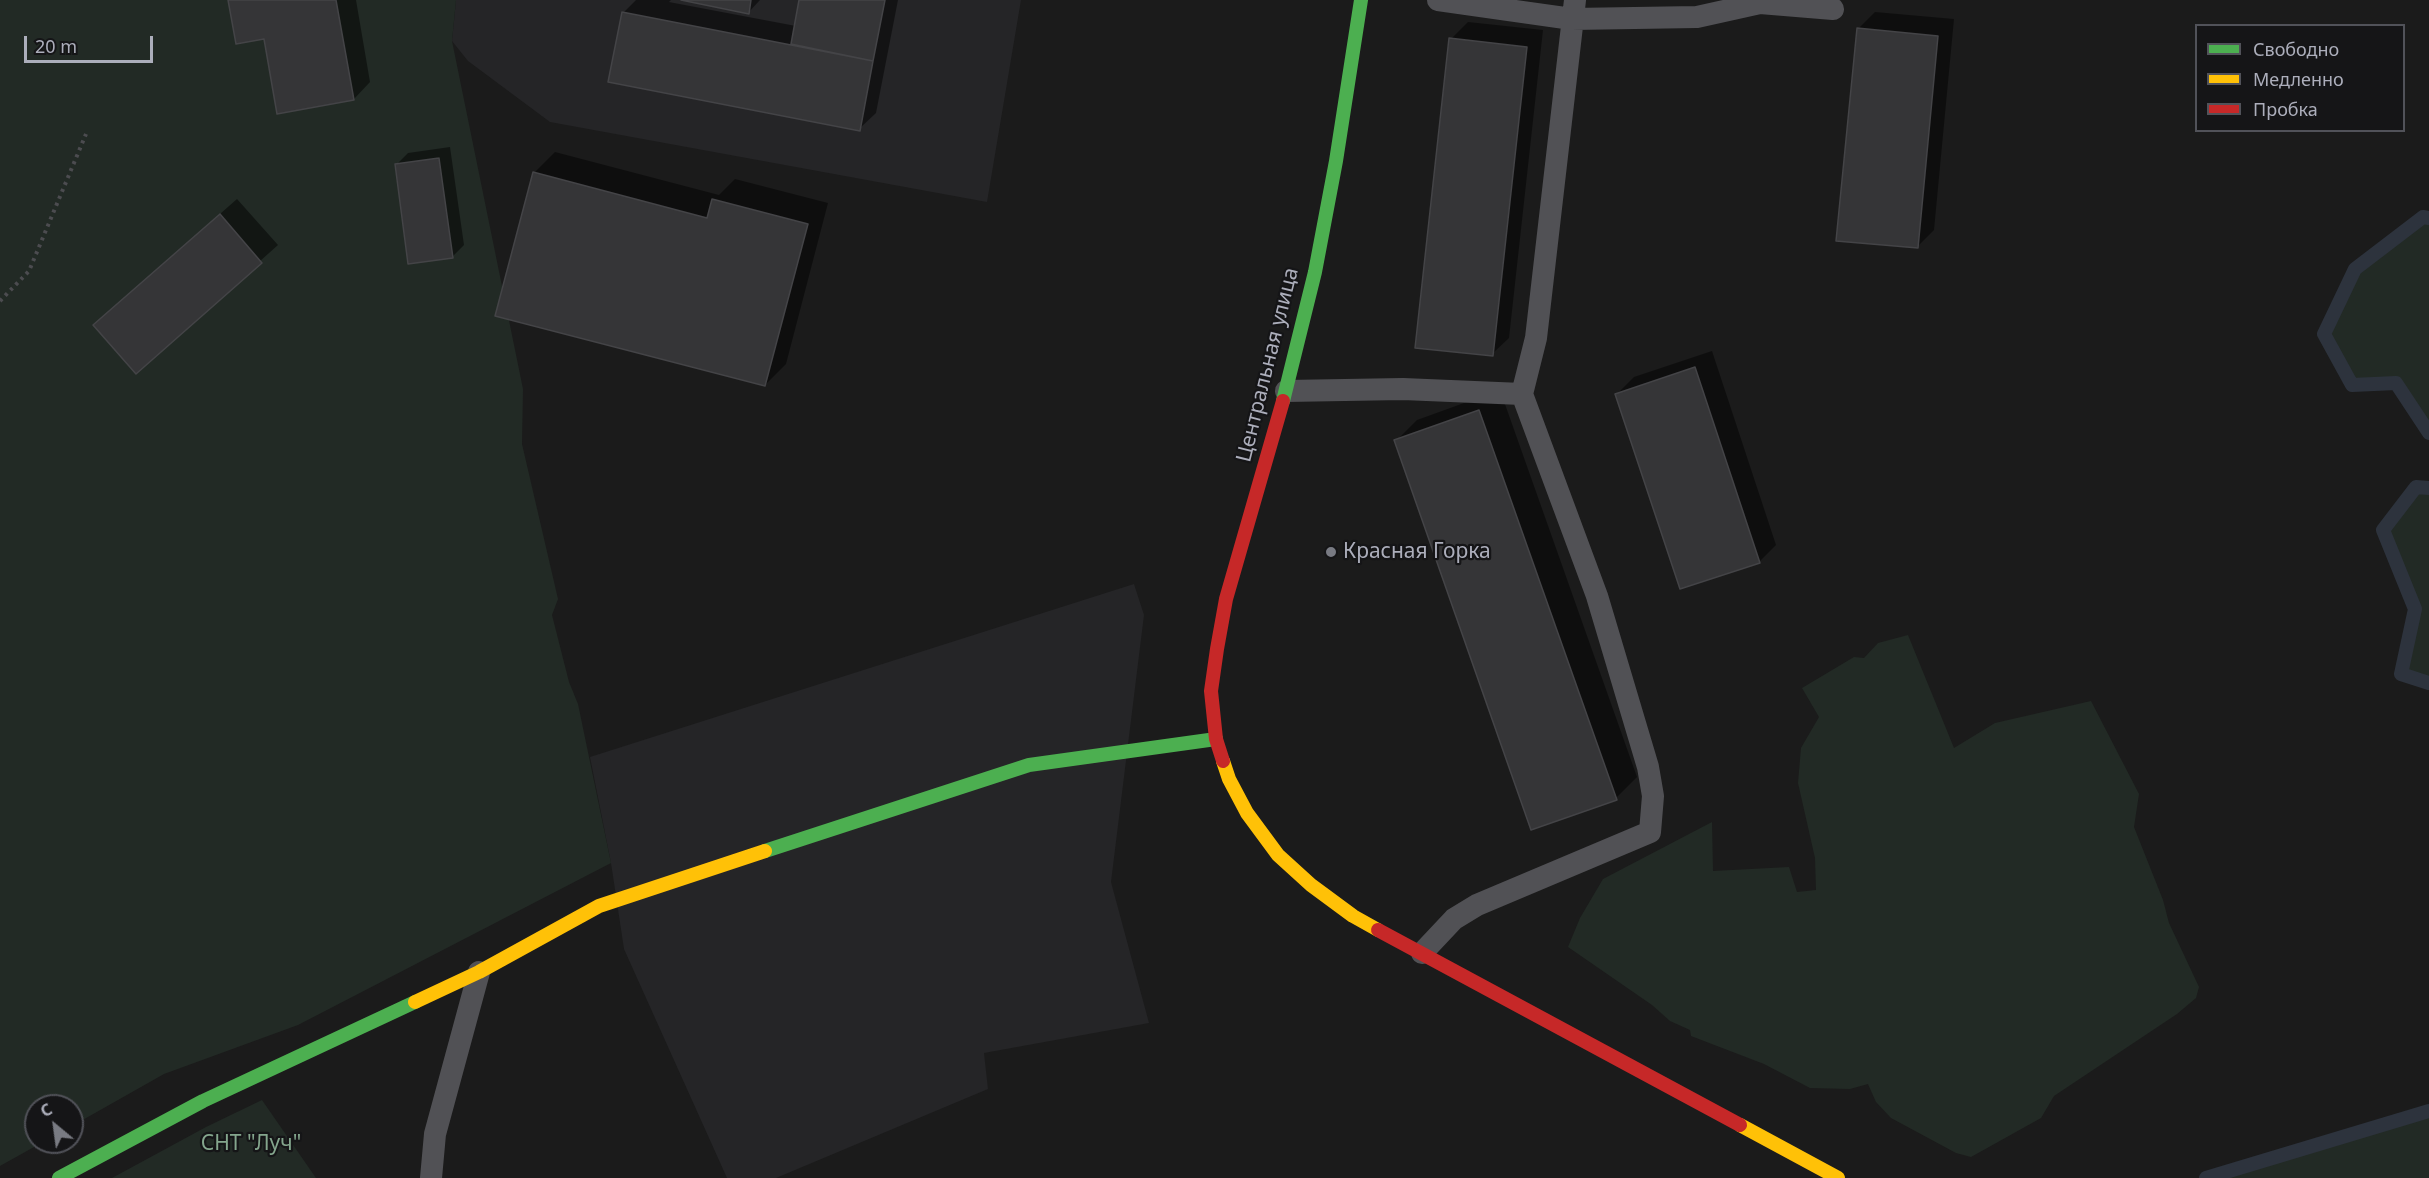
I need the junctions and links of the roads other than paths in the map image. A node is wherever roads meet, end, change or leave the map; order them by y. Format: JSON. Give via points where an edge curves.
{"nodes":[{"id":1,"x":1360,"y":0,"type":"edge"},
{"id":2,"x":1438,"y":0,"type":"edge"},
{"id":3,"x":1701,"y":8,"type":"edge"},
{"id":4,"x":1574,"y":9,"type":"edge"},
{"id":5,"x":1833,"y":9,"type":"dead end"},
{"id":6,"x":1286,"y":392,"type":"junction"},
{"id":7,"x":1522,"y":394,"type":"junction"},
{"id":8,"x":1216,"y":739,"type":"junction"},
{"id":9,"x":1422,"y":953,"type":"junction"},
{"id":10,"x":479,"y":972,"type":"junction"},
{"id":11,"x":59,"y":1178,"type":"edge"},
{"id":12,"x":431,"y":1178,"type":"edge"},
{"id":13,"x":1838,"y":1178,"type":"edge"}],
"edges":[{"from":1,"to":6,"type":"street","name":"Центральная улица","via":[[1336,161]]},
{"from":2,"to":4,"type":"lane"},
{"from":3,"to":4,"type":"lane"},
{"from":3,"to":5,"type":"lane","via":[[1760,3]]},
{"from":4,"to":7,"type":"lane","via":[[1536,338]]},
{"from":6,"to":7,"type":"lane","via":[[1403,389]]},
{"from":6,"to":8,"type":"street","name":"Центральная улица","via":[[1226,599],[1211,691]]},
{"from":7,"to":9,"type":"lane","via":[[1597,596],[1648,766],[1653,796],[1650,832],[1477,905],[1454,919]]},
{"from":8,"to":9,"type":"street","name":"Центральная улица","via":[[1233,788],[1278,855],[1353,916]]},
{"from":8,"to":10,"type":"street","via":[[1029,765],[599,906]]},
{"from":9,"to":13,"type":"street","name":"Центральная улица"},
{"from":10,"to":11,"type":"street","via":[[203,1101]]},
{"from":10,"to":12,"type":"lane","via":[[435,1134]]}]}
